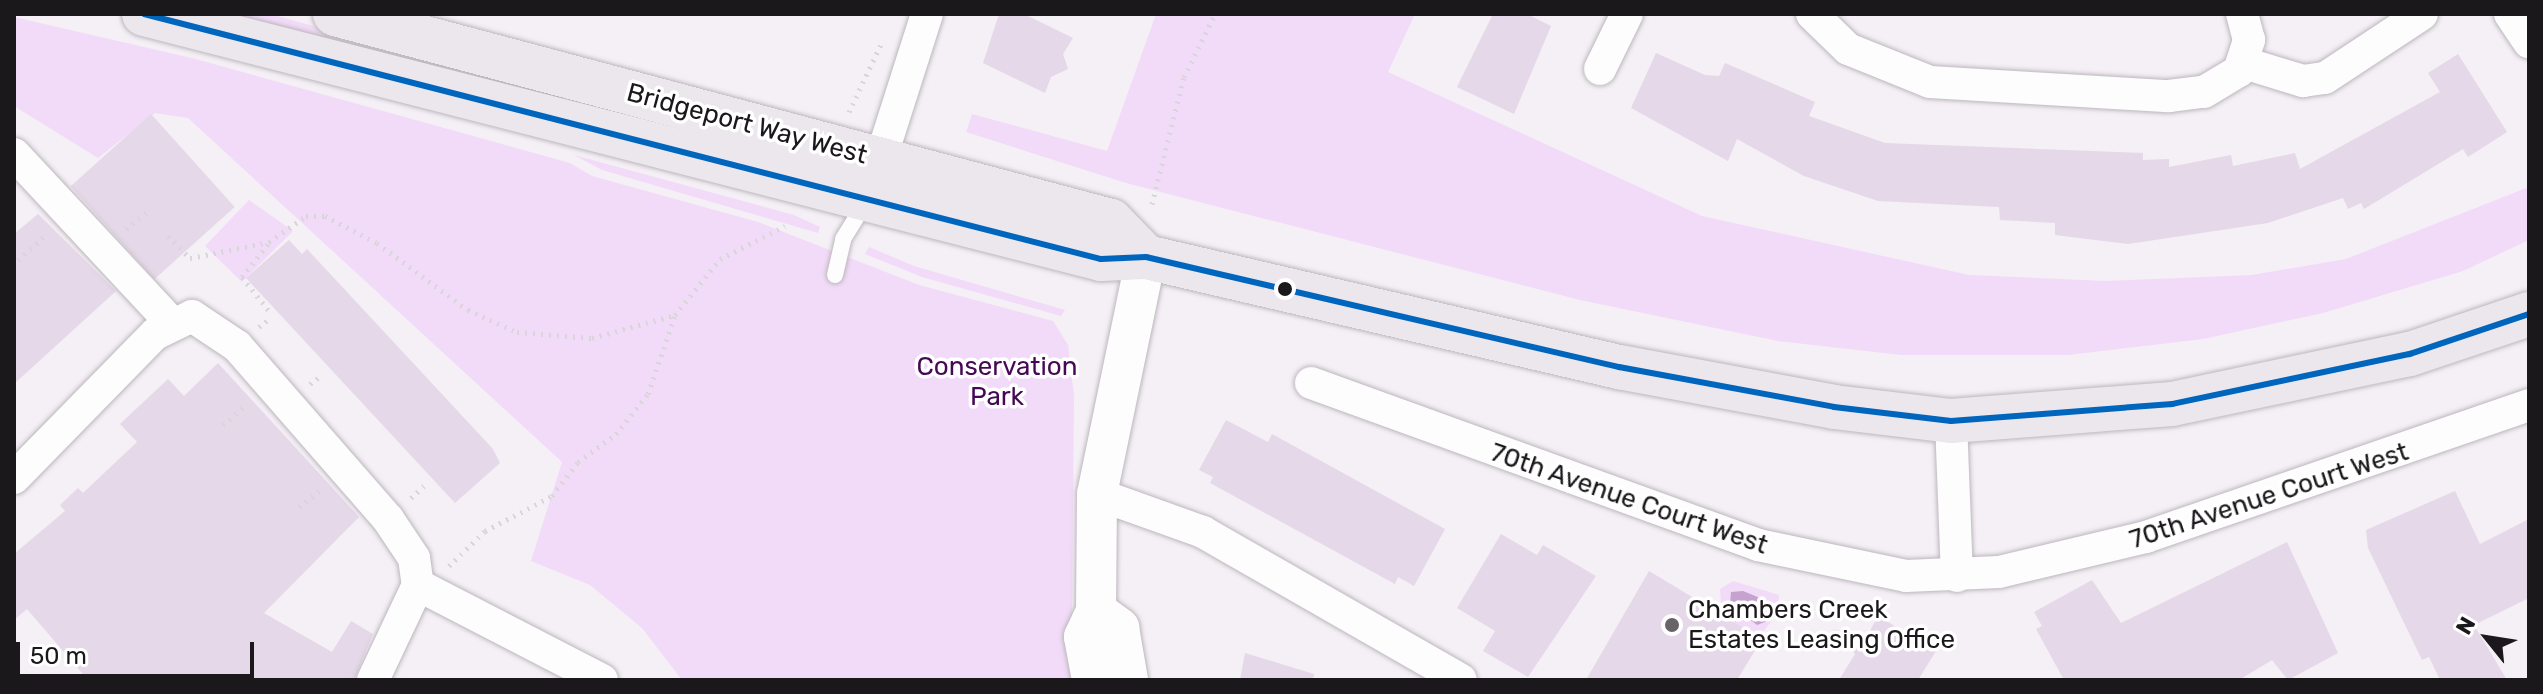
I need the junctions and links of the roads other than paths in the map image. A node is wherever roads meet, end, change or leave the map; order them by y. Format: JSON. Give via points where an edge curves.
{"nodes":[{"id":1,"x":144,"y":14,"type":"edge"},
{"id":2,"x":335,"y":14,"type":"edge"},
{"id":3,"x":927,"y":14,"type":"edge"},
{"id":4,"x":1627,"y":14,"type":"edge"},
{"id":5,"x":1812,"y":14,"type":"edge"},
{"id":6,"x":2242,"y":14,"type":"edge"},
{"id":7,"x":2422,"y":14,"type":"edge"},
{"id":8,"x":2510,"y":14,"type":"edge"},
{"id":9,"x":2529,"y":42,"type":"edge"},
{"id":10,"x":2244,"y":63,"type":"junction"},
{"id":11,"x":1600,"y":69,"type":"dead end"},
{"id":12,"x":14,"y":154,"type":"edge"},
{"id":13,"x":881,"y":160,"type":"junction"},
{"id":14,"x":866,"y":202,"type":"junction"},
{"id":15,"x":1146,"y":257,"type":"junction"},
{"id":16,"x":835,"y":275,"type":"dead end"},
{"id":17,"x":2529,"y":314,"type":"edge"},
{"id":18,"x":170,"y":321,"type":"junction"},
{"id":19,"x":1311,"y":383,"type":"dead end"},
{"id":20,"x":2529,"y":405,"type":"edge"},
{"id":21,"x":1951,"y":421,"type":"junction"},
{"id":22,"x":14,"y":478,"type":"edge"},
{"id":23,"x":1097,"y":494,"type":"junction"},
{"id":24,"x":1957,"y":576,"type":"junction"},
{"id":25,"x":418,"y":585,"type":"junction"},
{"id":26,"x":1096,"y":611,"type":"junction"},
{"id":27,"x":373,"y":680,"type":"edge"},
{"id":28,"x":602,"y":680,"type":"edge"},
{"id":29,"x":1092,"y":680,"type":"edge"},
{"id":30,"x":1128,"y":680,"type":"edge"},
{"id":31,"x":1461,"y":680,"type":"edge"}],
"edges":[{"from":1,"to":14,"type":"main road","name":"Bridgeport Way West"},
{"from":2,"to":13,"type":"main road","name":"Bridgeport Way West"},
{"from":3,"to":13,"type":"street"},
{"from":4,"to":11,"type":"street"},
{"from":5,"to":10,"type":"street","via":[[1848,49],[1930,82],[2186,95],[2216,87]]},
{"from":6,"to":10,"type":"street","via":[[2249,40]]},
{"from":7,"to":10,"type":"street","via":[[2325,78],[2284,77]]},
{"from":8,"to":9,"type":"street"},
{"from":12,"to":18,"type":"street"},
{"from":13,"to":14,"type":"street"},
{"from":13,"to":15,"type":"main road","name":"Bridgeport Way West","via":[[1111,221]]},
{"from":14,"to":15,"type":"main road","name":"Bridgeport Way West","via":[[1101,259]]},
{"from":14,"to":16,"type":"lane","via":[[843,239]]},
{"from":15,"to":21,"type":"main road","name":"Bridgeport Way West","via":[[1728,391]]},
{"from":15,"to":23,"type":"street"},
{"from":17,"to":21,"type":"main road","name":"Bridgeport Way West","via":[[2272,388],[2172,404]]},
{"from":18,"to":22,"type":"street"},
{"from":18,"to":25,"type":"street","via":[[201,319],[237,346],[391,523],[414,558]]},
{"from":19,"to":24,"type":"street","name":"70th Avenue Court West","via":[[1773,550],[1845,569]]},
{"from":20,"to":24,"type":"street","name":"70th Avenue Court West","via":[[2146,537],[2037,566]]},
{"from":21,"to":24,"type":"street"},
{"from":23,"to":26,"type":"street"},
{"from":23,"to":31,"type":"street","via":[[1203,532]]},
{"from":25,"to":27,"type":"street"},
{"from":25,"to":28,"type":"street"},
{"from":26,"to":29,"type":"street","via":[[1084,637]]},
{"from":26,"to":30,"type":"street","via":[[1119,628]]}]}
